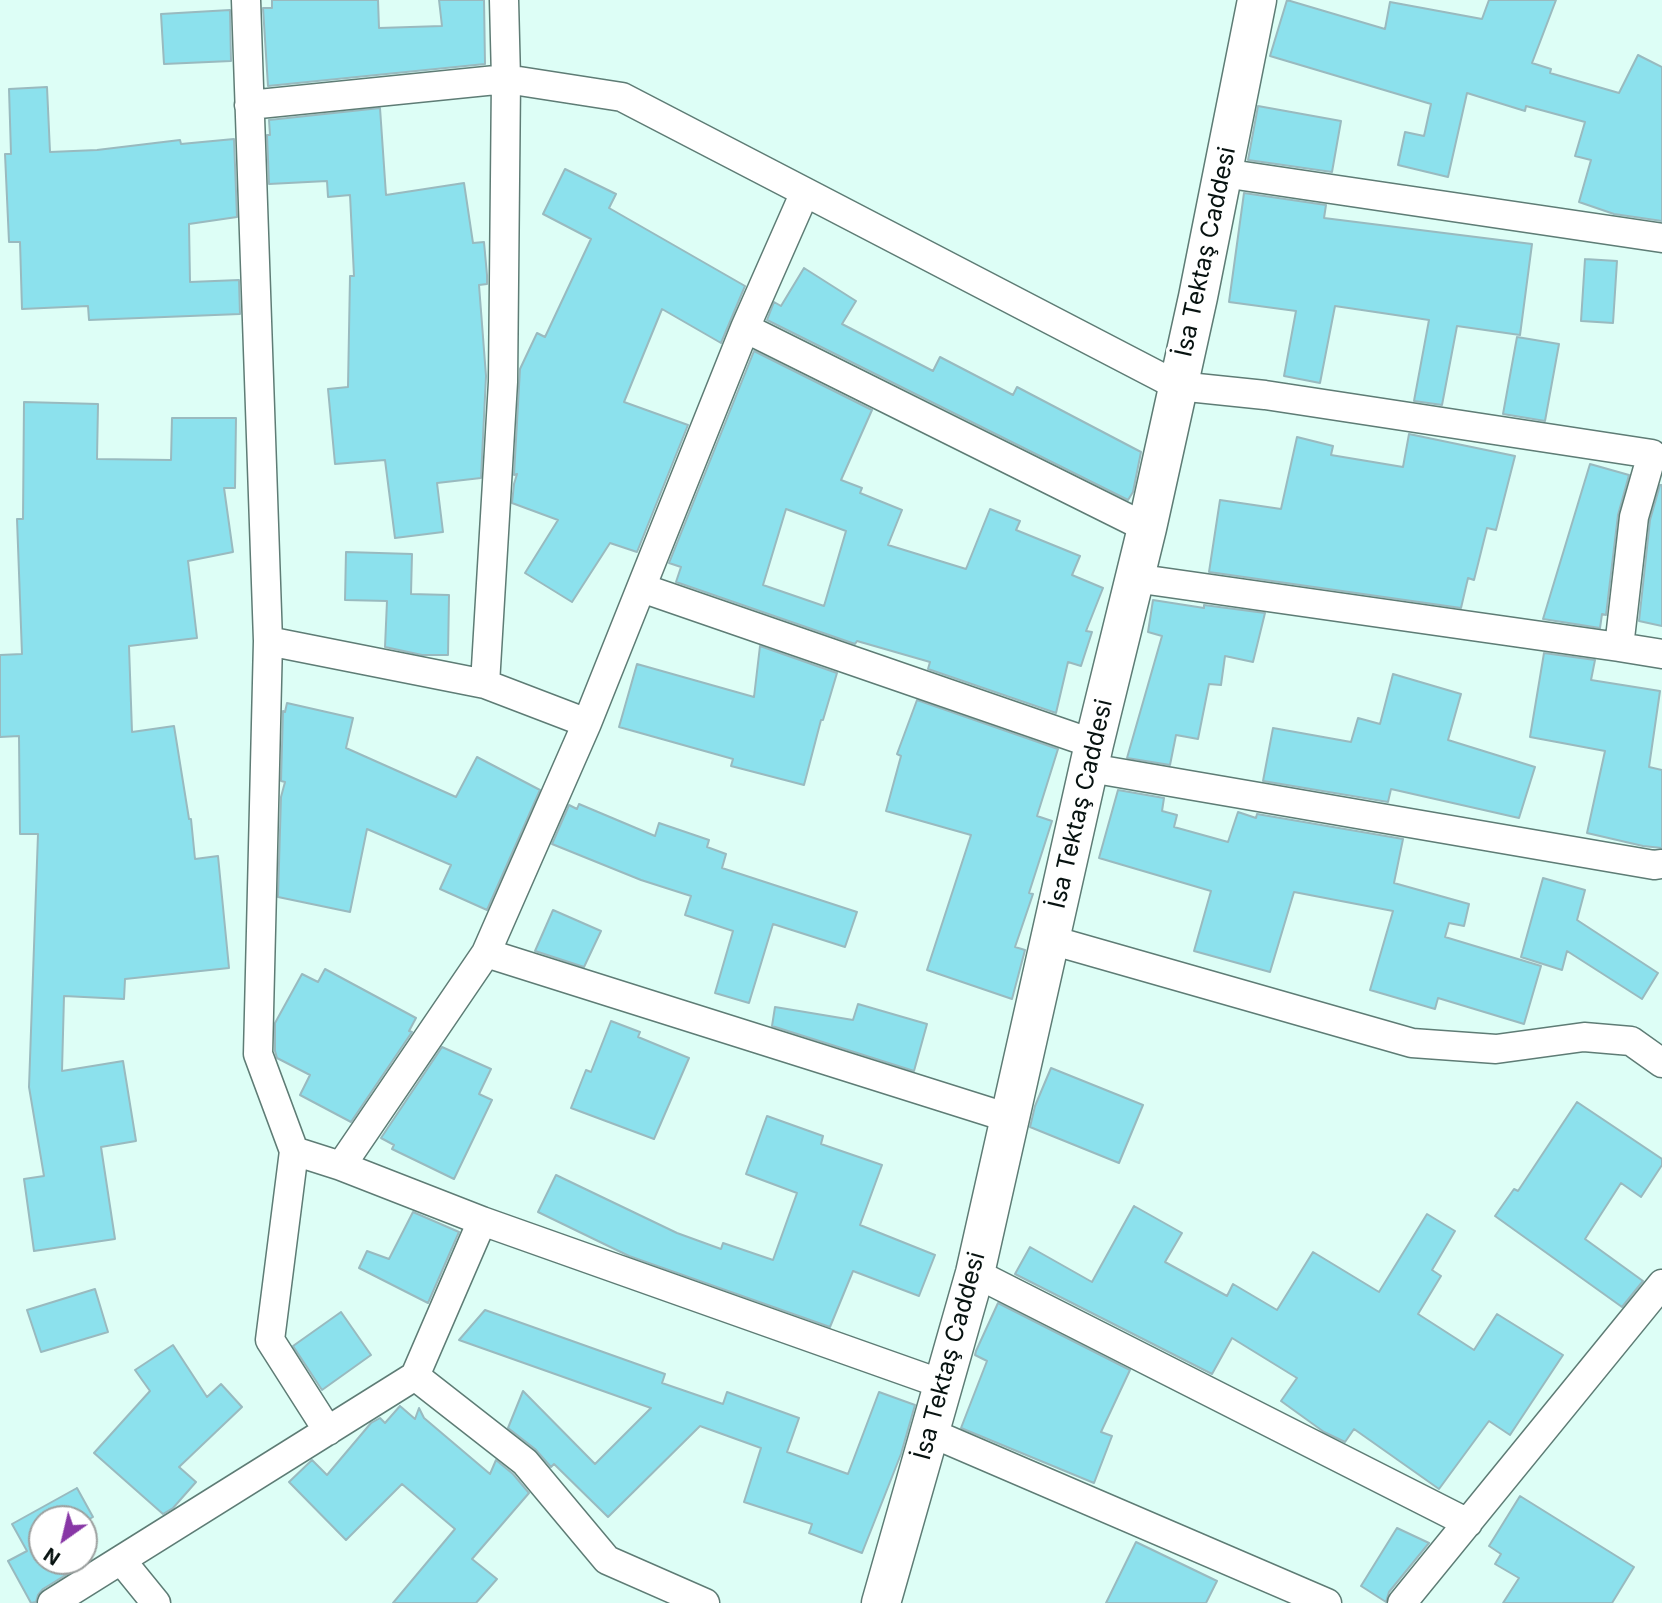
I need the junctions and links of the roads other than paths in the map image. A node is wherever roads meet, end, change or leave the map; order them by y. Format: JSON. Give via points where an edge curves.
{"nodes":[{"id":1,"x":246,"y":0,"type":"edge"},
{"id":2,"x":504,"y":0,"type":"edge"},
{"id":3,"x":1257,"y":0,"type":"edge"},
{"id":4,"x":506,"y":79,"type":"junction"},
{"id":5,"x":249,"y":105,"type":"junction"},
{"id":6,"x":1223,"y":173,"type":"junction"},
{"id":7,"x":805,"y":192,"type":"junction"},
{"id":8,"x":1662,"y":238,"type":"edge"},
{"id":9,"x":746,"y":328,"type":"junction"},
{"id":10,"x":1178,"y":386,"type":"junction"},
{"id":11,"x":1657,"y":455,"type":"edge"},
{"id":12,"x":1147,"y":528,"type":"junction"},
{"id":13,"x":1134,"y":578,"type":"junction"},
{"id":14,"x":642,"y":589,"type":"junction"},
{"id":15,"x":268,"y":641,"type":"junction"},
{"id":16,"x":1619,"y":647,"type":"junction"},
{"id":17,"x":1662,"y":654,"type":"edge"},
{"id":18,"x":485,"y":684,"type":"junction"},
{"id":19,"x":587,"y":723,"type":"junction"},
{"id":20,"x":1092,"y":756,"type":"junction"},
{"id":21,"x":1662,"y":864,"type":"edge"},
{"id":22,"x":1051,"y":940,"type":"junction"},
{"id":23,"x":486,"y":953,"type":"junction"},
{"id":24,"x":1662,"y":1063,"type":"edge"},
{"id":25,"x":1009,"y":1118,"type":"junction"},
{"id":26,"x":294,"y":1151,"type":"junction"},
{"id":27,"x":341,"y":1166,"type":"junction"},
{"id":28,"x":482,"y":1221,"type":"junction"},
{"id":29,"x":975,"y":1273,"type":"junction"},
{"id":30,"x":1662,"y":1284,"type":"edge"},
{"id":31,"x":415,"y":1376,"type":"junction"},
{"id":32,"x":942,"y":1384,"type":"junction"},
{"id":33,"x":328,"y":1431,"type":"junction"},
{"id":34,"x":929,"y":1432,"type":"junction"},
{"id":35,"x":1468,"y":1523,"type":"junction"},
{"id":36,"x":121,"y":1560,"type":"junction"},
{"id":37,"x":52,"y":1603,"type":"edge"},
{"id":38,"x":156,"y":1603,"type":"edge"},
{"id":39,"x":705,"y":1603,"type":"edge"},
{"id":40,"x":881,"y":1603,"type":"edge"},
{"id":41,"x":1327,"y":1603,"type":"edge"},
{"id":42,"x":1402,"y":1603,"type":"edge"}],
"edges":[{"from":1,"to":5,"type":"street"},
{"from":2,"to":4,"type":"street"},
{"from":3,"to":6,"type":"street","name":"İsa Tektaş Caddesi"},
{"from":4,"to":5,"type":"street"},
{"from":4,"to":7,"type":"street","via":[[622,97]]},
{"from":4,"to":18,"type":"street","via":[[503,382]]},
{"from":5,"to":15,"type":"street"},
{"from":6,"to":8,"type":"street"},
{"from":6,"to":10,"type":"street","name":"İsa Tektaş Caddesi"},
{"from":7,"to":9,"type":"street"},
{"from":7,"to":10,"type":"street"},
{"from":9,"to":12,"type":"street"},
{"from":9,"to":14,"type":"street"},
{"from":10,"to":11,"type":"street"},
{"from":10,"to":12,"type":"street","name":"İsa Tektaş Caddesi"},
{"from":11,"to":16,"type":"street","via":[[1634,517]]},
{"from":12,"to":13,"type":"street","name":"İsa Tektaş Caddesi"},
{"from":13,"to":16,"type":"street"},
{"from":13,"to":20,"type":"street","name":"İsa Tektaş Caddesi"},
{"from":14,"to":19,"type":"street"},
{"from":14,"to":20,"type":"street"},
{"from":15,"to":18,"type":"street"},
{"from":15,"to":26,"type":"street","via":[[258,1054]]},
{"from":16,"to":17,"type":"street"},
{"from":18,"to":19,"type":"street"},
{"from":19,"to":23,"type":"street"},
{"from":20,"to":21,"type":"street"},
{"from":20,"to":22,"type":"street","name":"İsa Tektaş Caddesi"},
{"from":22,"to":24,"type":"street","via":[[1412,1042],[1496,1049],[1584,1037],[1631,1041]]},
{"from":22,"to":25,"type":"street","name":"İsa Tektaş Caddesi"},
{"from":23,"to":25,"type":"street"},
{"from":23,"to":27,"type":"street"},
{"from":25,"to":29,"type":"street","name":"İsa Tektaş Caddesi"},
{"from":26,"to":27,"type":"street"},
{"from":26,"to":33,"type":"street","via":[[270,1340]]},
{"from":27,"to":28,"type":"street"},
{"from":28,"to":31,"type":"street"},
{"from":28,"to":32,"type":"street"},
{"from":29,"to":32,"type":"street","name":"İsa Tektaş Caddesi"},
{"from":29,"to":35,"type":"street"},
{"from":30,"to":35,"type":"street"},
{"from":31,"to":33,"type":"street"},
{"from":31,"to":39,"type":"street","via":[[525,1462],[607,1560]]},
{"from":32,"to":34,"type":"street","name":"İsa Tektaş Caddesi"},
{"from":33,"to":36,"type":"street"},
{"from":34,"to":40,"type":"street","name":"İsa Tektaş Caddesi"},
{"from":34,"to":41,"type":"street"},
{"from":35,"to":42,"type":"street"},
{"from":36,"to":37,"type":"street"},
{"from":36,"to":38,"type":"street"}]}
